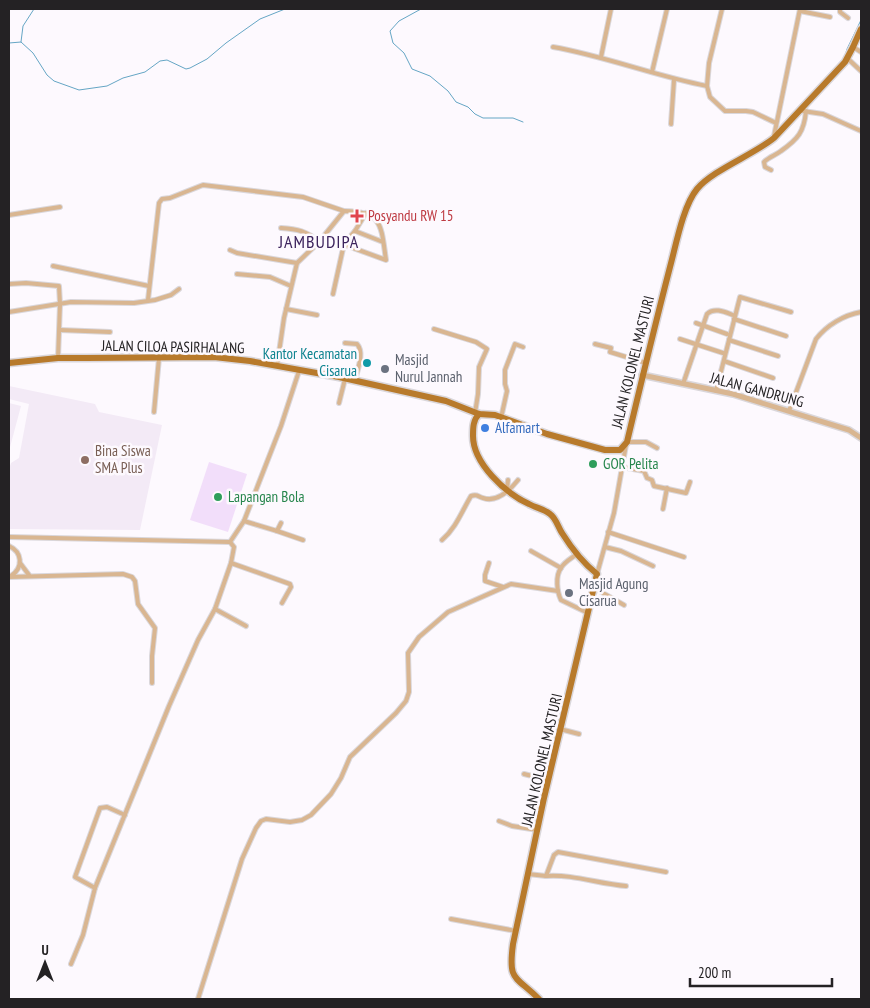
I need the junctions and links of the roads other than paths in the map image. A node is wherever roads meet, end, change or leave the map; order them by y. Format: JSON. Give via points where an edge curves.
{"nodes":[{"id":1,"x":611,"y":9,"type":"edge"},
{"id":2,"x":667,"y":9,"type":"edge"},
{"id":3,"x":722,"y":9,"type":"edge"},
{"id":4,"x":840,"y":9,"type":"edge"},
{"id":5,"x":800,"y":10,"type":"edge"},
{"id":6,"x":830,"y":17,"type":"dead end"},
{"id":7,"x":848,"y":18,"type":"dead end"},
{"id":8,"x":861,"y":29,"type":"edge"},
{"id":9,"x":553,"y":47,"type":"dead end"},
{"id":10,"x":854,"y":47,"type":"junction"},
{"id":11,"x":861,"y":52,"type":"edge"},
{"id":12,"x":601,"y":57,"type":"junction"},
{"id":13,"x":847,"y":58,"type":"junction"},
{"id":14,"x":861,"y":71,"type":"edge"},
{"id":15,"x":652,"y":72,"type":"junction"},
{"id":16,"x":674,"y":80,"type":"junction"},
{"id":17,"x":707,"y":86,"type":"junction"},
{"id":18,"x":802,"y":111,"type":"junction"},
{"id":19,"x":776,"y":123,"type":"junction"},
{"id":20,"x":671,"y":124,"type":"dead end"},
{"id":21,"x":861,"y":131,"type":"edge"},
{"id":22,"x":774,"y":138,"type":"junction"},
{"id":23,"x":771,"y":170,"type":"dead end"},
{"id":24,"x":60,"y":207,"type":"dead end"},
{"id":25,"x":344,"y":211,"type":"junction"},
{"id":26,"x":366,"y":213,"type":"junction"},
{"id":27,"x":9,"y":214,"type":"edge"},
{"id":28,"x":281,"y":228,"type":"dead end"},
{"id":29,"x":355,"y":231,"type":"junction"},
{"id":30,"x":323,"y":237,"type":"junction"},
{"id":31,"x":319,"y":242,"type":"junction"},
{"id":32,"x":383,"y":242,"type":"junction"},
{"id":33,"x":344,"y":244,"type":"junction"},
{"id":34,"x":230,"y":250,"type":"dead end"},
{"id":35,"x":297,"y":263,"type":"junction"},
{"id":36,"x":53,"y":266,"type":"dead end"},
{"id":37,"x":237,"y":274,"type":"dead end"},
{"id":38,"x":9,"y":284,"type":"edge"},
{"id":39,"x":149,"y":286,"type":"junction"},
{"id":40,"x":291,"y":286,"type":"junction"},
{"id":41,"x":179,"y":289,"type":"dead end"},
{"id":42,"x":333,"y":294,"type":"dead end"},
{"id":43,"x":148,"y":300,"type":"junction"},
{"id":44,"x":60,"y":304,"type":"junction"},
{"id":45,"x":286,"y":309,"type":"junction"},
{"id":46,"x":9,"y":312,"type":"edge"},
{"id":47,"x":791,"y":312,"type":"dead end"},
{"id":48,"x":861,"y":312,"type":"edge"},
{"id":49,"x":317,"y":315,"type":"dead end"},
{"id":50,"x":734,"y":317,"type":"junction"},
{"id":51,"x":696,"y":323,"type":"dead end"},
{"id":52,"x":703,"y":325,"type":"junction"},
{"id":53,"x":434,"y":329,"type":"dead end"},
{"id":54,"x":60,"y":330,"type":"junction"},
{"id":55,"x":110,"y":332,"type":"dead end"},
{"id":56,"x":728,"y":334,"type":"dead end"},
{"id":57,"x":786,"y":336,"type":"dead end"},
{"id":58,"x":680,"y":339,"type":"dead end"},
{"id":59,"x":729,"y":340,"type":"junction"},
{"id":60,"x":345,"y":343,"type":"dead end"},
{"id":61,"x":595,"y":344,"type":"dead end"},
{"id":62,"x":697,"y":344,"type":"junction"},
{"id":63,"x":523,"y":347,"type":"dead end"},
{"id":64,"x":723,"y":353,"type":"dead end"},
{"id":65,"x":778,"y":356,"type":"dead end"},
{"id":66,"x":58,"y":358,"type":"junction"},
{"id":67,"x":159,"y":358,"type":"junction"},
{"id":68,"x":724,"y":361,"type":"junction"},
{"id":69,"x":9,"y":363,"type":"edge"},
{"id":70,"x":646,"y":363,"type":"junction"},
{"id":71,"x":277,"y":366,"type":"junction"},
{"id":72,"x":299,"y":371,"type":"junction"},
{"id":73,"x":642,"y":375,"type":"junction"},
{"id":74,"x":773,"y":378,"type":"dead end"},
{"id":75,"x":345,"y":379,"type":"junction"},
{"id":76,"x":355,"y":381,"type":"junction"},
{"id":77,"x":683,"y":384,"type":"junction"},
{"id":78,"x":716,"y":391,"type":"junction"},
{"id":79,"x":339,"y":404,"type":"dead end"},
{"id":80,"x":789,"y":411,"type":"junction"},
{"id":81,"x":154,"y":412,"type":"dead end"},
{"id":82,"x":477,"y":413,"type":"junction"},
{"id":83,"x":501,"y":418,"type":"junction"},
{"id":84,"x":861,"y":437,"type":"edge"},
{"id":85,"x":626,"y":443,"type":"junction"},
{"id":86,"x":657,"y":448,"type":"dead end"},
{"id":87,"x":622,"y":467,"type":"junction"},
{"id":88,"x":508,"y":480,"type":"dead end"},
{"id":89,"x":518,"y":480,"type":"dead end"},
{"id":90,"x":690,"y":482,"type":"dead end"},
{"id":91,"x":667,"y":488,"type":"junction"},
{"id":92,"x":508,"y":490,"type":"junction"},
{"id":93,"x":663,"y":509,"type":"dead end"},
{"id":94,"x":244,"y":521,"type":"junction"},
{"id":95,"x":281,"y":523,"type":"dead end"},
{"id":96,"x":277,"y":530,"type":"junction"},
{"id":97,"x":608,"y":532,"type":"junction"},
{"id":98,"x":9,"y":537,"type":"edge"},
{"id":99,"x":302,"y":540,"type":"dead end"},
{"id":100,"x":442,"y":540,"type":"dead end"},
{"id":101,"x":230,"y":542,"type":"junction"},
{"id":102,"x":9,"y":546,"type":"edge"},
{"id":103,"x":604,"y":547,"type":"junction"},
{"id":104,"x":531,"y":551,"type":"dead end"},
{"id":105,"x":577,"y":554,"type":"junction"},
{"id":106,"x":684,"y":557,"type":"dead end"},
{"id":107,"x":20,"y":563,"type":"junction"},
{"id":108,"x":231,"y":563,"type":"junction"},
{"id":109,"x":489,"y":563,"type":"dead end"},
{"id":110,"x":653,"y":566,"type":"dead end"},
{"id":111,"x":561,"y":568,"type":"junction"},
{"id":112,"x":597,"y":574,"type":"junction"},
{"id":113,"x":28,"y":576,"type":"junction"},
{"id":114,"x":9,"y":577,"type":"edge"},
{"id":115,"x":503,"y":587,"type":"junction"},
{"id":116,"x":594,"y":588,"type":"junction"},
{"id":117,"x":558,"y":591,"type":"junction"},
{"id":118,"x":282,"y":603,"type":"dead end"},
{"id":119,"x":624,"y":605,"type":"dead end"},
{"id":120,"x":215,"y":609,"type":"junction"},
{"id":121,"x":589,"y":613,"type":"junction"},
{"id":122,"x":246,"y":626,"type":"dead end"},
{"id":123,"x":152,"y":683,"type":"dead end"},
{"id":124,"x":560,"y":729,"type":"junction"},
{"id":125,"x":579,"y":734,"type":"dead end"},
{"id":126,"x":524,"y":774,"type":"dead end"},
{"id":127,"x":549,"y":780,"type":"junction"},
{"id":128,"x":125,"y":815,"type":"junction"},
{"id":129,"x":499,"y":821,"type":"dead end"},
{"id":130,"x":538,"y":830,"type":"junction"},
{"id":131,"x":666,"y":872,"type":"dead end"},
{"id":132,"x":528,"y":874,"type":"junction"},
{"id":133,"x":546,"y":876,"type":"junction"},
{"id":134,"x":626,"y":886,"type":"dead end"},
{"id":135,"x":95,"y":888,"type":"junction"},
{"id":136,"x":452,"y":919,"type":"dead end"},
{"id":137,"x":516,"y":931,"type":"junction"},
{"id":138,"x":72,"y":964,"type":"dead end"},
{"id":139,"x":198,"y":999,"type":"edge"},
{"id":140,"x":539,"y":999,"type":"edge"}],
"edges":[{"from":1,"to":12,"type":"street"},
{"from":2,"to":15,"type":"street"},
{"from":3,"to":17,"type":"street"},
{"from":4,"to":7,"type":"street"},
{"from":5,"to":6,"type":"street"},
{"from":5,"to":19,"type":"street"},
{"from":8,"to":10,"type":"main road","name":"JALAN KOLONEL MASTURI"},
{"from":9,"to":12,"type":"street"},
{"from":10,"to":11,"type":"street"},
{"from":10,"to":13,"type":"main road","name":"JALAN KOLONEL MASTURI"},
{"from":12,"to":15,"type":"street"},
{"from":13,"to":14,"type":"street"},
{"from":13,"to":18,"type":"main road","name":"JALAN KOLONEL MASTURI"},
{"from":15,"to":16,"type":"street"},
{"from":16,"to":17,"type":"street"},
{"from":16,"to":20,"type":"street"},
{"from":17,"to":19,"type":"street","via":[[710,97],[725,111],[753,112]]},
{"from":18,"to":21,"type":"street","via":[[823,114]]},
{"from":18,"to":22,"type":"main road","name":"JALAN KOLONEL MASTURI"},
{"from":18,"to":23,"type":"street","via":[[805,123],[800,135],[764,162]]},
{"from":19,"to":22,"type":"street"},
{"from":22,"to":70,"type":"main road","name":"JALAN KOLONEL MASTURI","via":[[711,178],[691,198]]},
{"from":24,"to":27,"type":"street"},
{"from":25,"to":26,"type":"street"},
{"from":25,"to":30,"type":"street"},
{"from":25,"to":39,"type":"street","via":[[303,196],[203,185],[162,199]]},
{"from":26,"to":29,"type":"street"},
{"from":26,"to":32,"type":"street","via":[[377,221]]},
{"from":28,"to":31,"type":"street","via":[[307,232]]},
{"from":29,"to":32,"type":"street"},
{"from":29,"to":33,"type":"street"},
{"from":30,"to":31,"type":"street"},
{"from":30,"to":33,"type":"street"},
{"from":31,"to":35,"type":"street"},
{"from":32,"to":33,"type":"street","via":[[386,260]]},
{"from":33,"to":42,"type":"street"},
{"from":34,"to":35,"type":"street"},
{"from":35,"to":40,"type":"street"},
{"from":36,"to":39,"type":"street"},
{"from":37,"to":40,"type":"street","via":[[270,277]]},
{"from":38,"to":44,"type":"street","via":[[57,285]]},
{"from":39,"to":43,"type":"street"},
{"from":40,"to":45,"type":"street"},
{"from":41,"to":43,"type":"street","via":[[172,295]]},
{"from":43,"to":44,"type":"street"},
{"from":44,"to":46,"type":"street"},
{"from":44,"to":54,"type":"street"},
{"from":45,"to":49,"type":"street"},
{"from":45,"to":71,"type":"street"},
{"from":47,"to":50,"type":"street","via":[[740,297]]},
{"from":48,"to":80,"type":"street","via":[[844,316],[816,339]]},
{"from":50,"to":52,"type":"street","via":[[712,310]]},
{"from":50,"to":57,"type":"street"},
{"from":50,"to":59,"type":"street"},
{"from":51,"to":52,"type":"street"},
{"from":52,"to":56,"type":"street"},
{"from":52,"to":62,"type":"street"},
{"from":53,"to":82,"type":"street","via":[[476,342],[487,349],[479,367]]},
{"from":54,"to":55,"type":"street"},
{"from":54,"to":66,"type":"street"},
{"from":58,"to":62,"type":"street"},
{"from":59,"to":65,"type":"street"},
{"from":59,"to":68,"type":"street"},
{"from":60,"to":76,"type":"street","via":[[357,344],[360,349]]},
{"from":61,"to":70,"type":"street"},
{"from":62,"to":64,"type":"street"},
{"from":62,"to":77,"type":"street"},
{"from":63,"to":83,"type":"street","via":[[515,344],[506,365],[507,391]]},
{"from":66,"to":67,"type":"main road","name":"JALAN CILOA PASIRHALANG"},
{"from":66,"to":69,"type":"main road","name":"JALAN CILOA PASIRHALANG"},
{"from":67,"to":71,"type":"main road","name":"JALAN CILOA PASIRHALANG","via":[[235,359]]},
{"from":67,"to":81,"type":"street"},
{"from":68,"to":74,"type":"street"},
{"from":68,"to":78,"type":"street"},
{"from":70,"to":73,"type":"main road","name":"JALAN KOLONEL MASTURI"},
{"from":71,"to":72,"type":"main road","name":"JALAN CILOA PASIRHALANG"},
{"from":72,"to":75,"type":"main road","name":"JALAN CILOA PASIRHALANG"},
{"from":72,"to":94,"type":"street"},
{"from":73,"to":77,"type":"street","name":"JALAN GANDRUNG"},
{"from":73,"to":85,"type":"main road","name":"JALAN KOLONEL MASTURI"},
{"from":75,"to":76,"type":"main road","name":"JALAN CILOA PASIRHALANG"},
{"from":75,"to":79,"type":"street"},
{"from":76,"to":82,"type":"main road","name":"JALAN CILOA PASIRHALANG","via":[[446,401]]},
{"from":77,"to":78,"type":"street","name":"JALAN GANDRUNG"},
{"from":78,"to":80,"type":"street","name":"JALAN GANDRUNG"},
{"from":80,"to":84,"type":"street","name":"JALAN GANDRUNG","via":[[849,430]]},
{"from":82,"to":83,"type":"main road","name":"JALAN KOLONEL MASTURI"},
{"from":82,"to":92,"type":"main road","via":[[473,426],[476,451],[486,469]]},
{"from":83,"to":85,"type":"main road","name":"JALAN KOLONEL MASTURI","via":[[605,450],[620,450]]},
{"from":85,"to":86,"type":"street","via":[[646,442]]},
{"from":85,"to":87,"type":"street"},
{"from":87,"to":91,"type":"street","via":[[644,471],[653,486]]},
{"from":87,"to":97,"type":"street"},
{"from":88,"to":92,"type":"street"},
{"from":89,"to":92,"type":"street"},
{"from":90,"to":91,"type":"street","via":[[686,493]]},
{"from":91,"to":93,"type":"street"},
{"from":92,"to":100,"type":"street","via":[[496,498],[471,496],[458,521]]},
{"from":92,"to":105,"type":"main road","via":[[529,505],[550,514]]},
{"from":94,"to":96,"type":"street"},
{"from":94,"to":101,"type":"street"},
{"from":95,"to":96,"type":"street"},
{"from":96,"to":99,"type":"street"},
{"from":97,"to":103,"type":"street"},
{"from":97,"to":106,"type":"street"},
{"from":98,"to":101,"type":"street"},
{"from":101,"to":108,"type":"street","via":[[234,548]]},
{"from":102,"to":107,"type":"street","via":[[18,554]]},
{"from":103,"to":110,"type":"street"},
{"from":103,"to":112,"type":"street"},
{"from":104,"to":111,"type":"street"},
{"from":105,"to":111,"type":"street"},
{"from":105,"to":112,"type":"main road"},
{"from":107,"to":113,"type":"street"},
{"from":107,"to":114,"type":"street"},
{"from":108,"to":118,"type":"street","via":[[290,584]]},
{"from":108,"to":120,"type":"street"},
{"from":109,"to":115,"type":"street","via":[[485,581]]},
{"from":111,"to":117,"type":"street"},
{"from":112,"to":116,"type":"main road","name":"JALAN KOLONEL MASTURI"},
{"from":113,"to":114,"type":"street"},
{"from":113,"to":123,"type":"street","via":[[123,574],[132,577],[138,604],[155,628]]},
{"from":115,"to":117,"type":"street","via":[[514,584]]},
{"from":115,"to":139,"type":"street","via":[[448,612],[419,637],[408,653],[409,692],[406,701],[350,757],[335,788],[311,814],[290,822],[261,821],[242,859]]},
{"from":116,"to":119,"type":"street"},
{"from":116,"to":121,"type":"main road","name":"JALAN KOLONEL MASTURI"},
{"from":117,"to":121,"type":"street","via":[[561,600]]},
{"from":120,"to":122,"type":"street"},
{"from":120,"to":128,"type":"street","via":[[169,706]]},
{"from":121,"to":124,"type":"main road","name":"JALAN KOLONEL MASTURI"},
{"from":124,"to":125,"type":"street"},
{"from":124,"to":127,"type":"main road","name":"JALAN KOLONEL MASTURI"},
{"from":126,"to":127,"type":"street"},
{"from":127,"to":130,"type":"main road","name":"JALAN KOLONEL MASTURI"},
{"from":128,"to":135,"type":"street"},
{"from":128,"to":135,"type":"street","via":[[107,807],[99,810],[75,877]]},
{"from":129,"to":130,"type":"street"},
{"from":130,"to":132,"type":"main road","name":"JALAN KOLONEL MASTURI"},
{"from":131,"to":133,"type":"street","via":[[558,852]]},
{"from":132,"to":133,"type":"street"},
{"from":132,"to":137,"type":"main road","name":"JALAN KOLONEL MASTURI"},
{"from":133,"to":134,"type":"street","via":[[568,876]]},
{"from":135,"to":138,"type":"street"},
{"from":136,"to":137,"type":"street"},
{"from":137,"to":140,"type":"main road","name":"JALAN KOLONEL MASTURI","via":[[512,971],[520,983]]}]}
